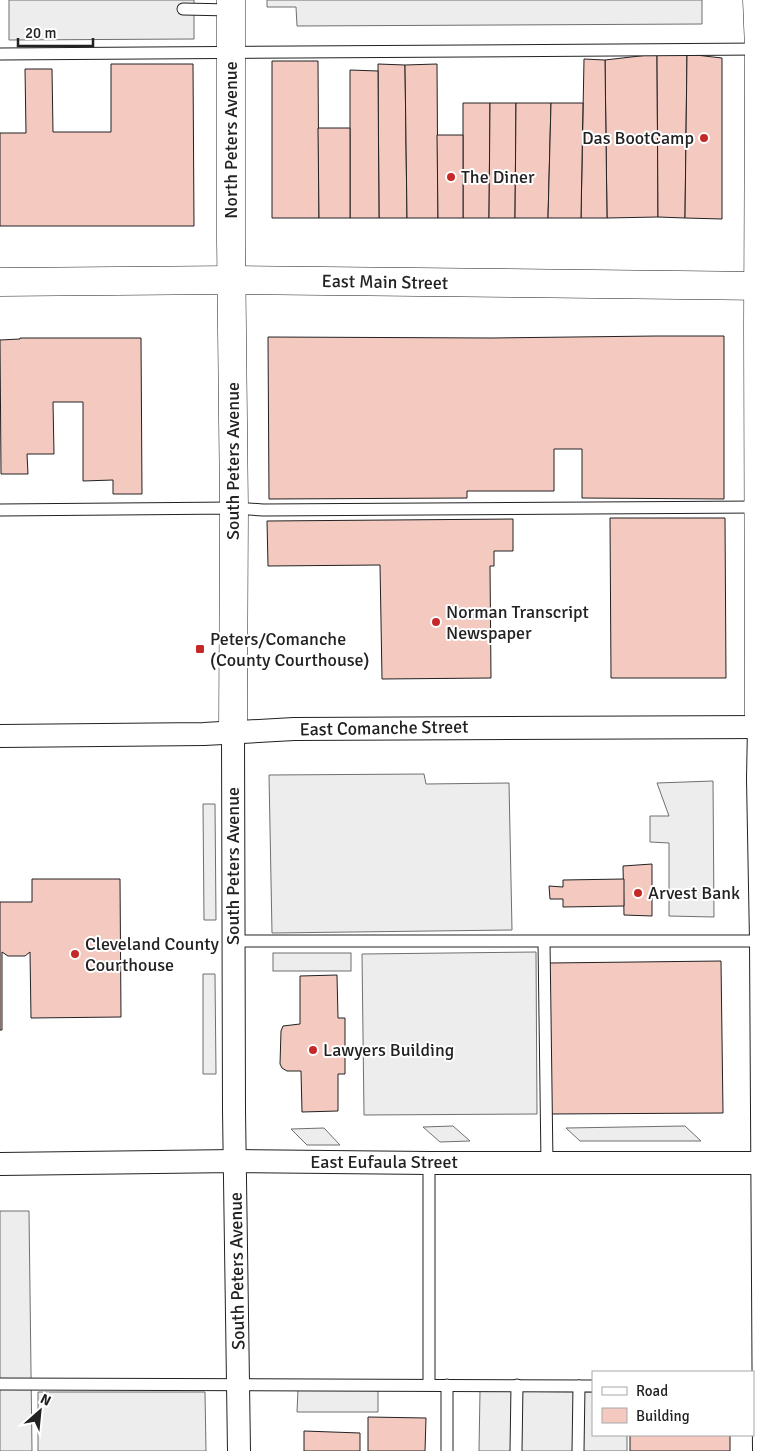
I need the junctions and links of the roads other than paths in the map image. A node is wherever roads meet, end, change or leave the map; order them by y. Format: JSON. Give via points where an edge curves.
{"nodes":[{"id":1,"x":757,"y":0,"type":"edge"},
{"id":2,"x":231,"y":5,"type":"edge"},
{"id":3,"x":183,"y":9,"type":"dead end"},
{"id":4,"x":764,"y":49,"type":"edge"},
{"id":5,"x":230,"y":53,"type":"junction"},
{"id":6,"x":0,"y":54,"type":"edge"},
{"id":7,"x":231,"y":280,"type":"junction"},
{"id":8,"x":0,"y":282,"type":"edge"},
{"id":9,"x":764,"y":286,"type":"edge"},
{"id":10,"x":764,"y":507,"type":"edge"},
{"id":11,"x":234,"y":508,"type":"junction"},
{"id":12,"x":0,"y":510,"type":"edge"},
{"id":13,"x":764,"y":726,"type":"edge"},
{"id":14,"x":233,"y":732,"type":"junction"},
{"id":15,"x":0,"y":736,"type":"edge"},
{"id":16,"x":233,"y":941,"type":"junction"},
{"id":17,"x":765,"y":941,"type":"edge"},
{"id":18,"x":544,"y":942,"type":"junction"},
{"id":19,"x":235,"y":1161,"type":"junction"},
{"id":20,"x":429,"y":1163,"type":"junction"},
{"id":21,"x":547,"y":1163,"type":"junction"},
{"id":22,"x":765,"y":1163,"type":"edge"},
{"id":23,"x":0,"y":1164,"type":"edge"},
{"id":24,"x":0,"y":1384,"type":"edge"},
{"id":25,"x":238,"y":1384,"type":"junction"},
{"id":26,"x":429,"y":1385,"type":"junction"},
{"id":27,"x":448,"y":1386,"type":"junction"},
{"id":28,"x":517,"y":1386,"type":"junction"},
{"id":29,"x":579,"y":1386,"type":"junction"},
{"id":30,"x":592,"y":1386,"type":"edge"},
{"id":31,"x":758,"y":1387,"type":"edge"},
{"id":32,"x":239,"y":1451,"type":"edge"},
{"id":33,"x":447,"y":1451,"type":"edge"},
{"id":34,"x":516,"y":1451,"type":"edge"},
{"id":35,"x":578,"y":1451,"type":"edge"},
{"id":36,"x":764,"y":1451,"type":"edge"}],
"edges":[{"from":1,"to":4,"type":"street"},
{"from":2,"to":3,"type":"lane"},
{"from":2,"to":5,"type":"street","name":"North Peters Avenue"},
{"from":4,"to":5,"type":"lane"},
{"from":4,"to":9,"type":"street"},
{"from":5,"to":6,"type":"lane"},
{"from":5,"to":7,"type":"street","name":"North Peters Avenue"},
{"from":7,"to":8,"type":"street","name":"East Main Street"},
{"from":7,"to":9,"type":"street","name":"East Main Street"},
{"from":7,"to":11,"type":"street","name":"South Peters Avenue"},
{"from":9,"to":10,"type":"street"},
{"from":10,"to":11,"type":"lane"},
{"from":10,"to":13,"type":"street"},
{"from":11,"to":12,"type":"lane"},
{"from":11,"to":14,"type":"street","name":"South Peters Avenue"},
{"from":13,"to":14,"type":"street","name":"East Comanche Street"},
{"from":13,"to":17,"type":"street","via":[[758,779]]},
{"from":14,"to":15,"type":"street","name":"East Comanche Street"},
{"from":14,"to":16,"type":"street","name":"South Peters Avenue"},
{"from":16,"to":18,"type":"lane"},
{"from":16,"to":19,"type":"street","name":"South Peters Avenue"},
{"from":17,"to":18,"type":"lane"},
{"from":17,"to":22,"type":"street"},
{"from":18,"to":21,"type":"lane"},
{"from":19,"to":20,"type":"street","name":"East Eufaula Street"},
{"from":19,"to":23,"type":"street","name":"East Eufaula Street"},
{"from":19,"to":25,"type":"street","name":"South Peters Avenue"},
{"from":20,"to":21,"type":"street","name":"East Eufaula Street"},
{"from":20,"to":26,"type":"lane"},
{"from":21,"to":22,"type":"street","name":"East Eufaula Street"},
{"from":22,"to":31,"type":"street"},
{"from":24,"to":25,"type":"lane"},
{"from":25,"to":26,"type":"lane"},
{"from":25,"to":32,"type":"street","name":"South Peters Avenue"},
{"from":26,"to":27,"type":"lane"},
{"from":27,"to":28,"type":"lane"},
{"from":27,"to":33,"type":"lane"},
{"from":28,"to":29,"type":"lane"},
{"from":28,"to":34,"type":"lane"},
{"from":29,"to":30,"type":"lane"},
{"from":29,"to":35,"type":"lane"},
{"from":31,"to":36,"type":"street"}]}
